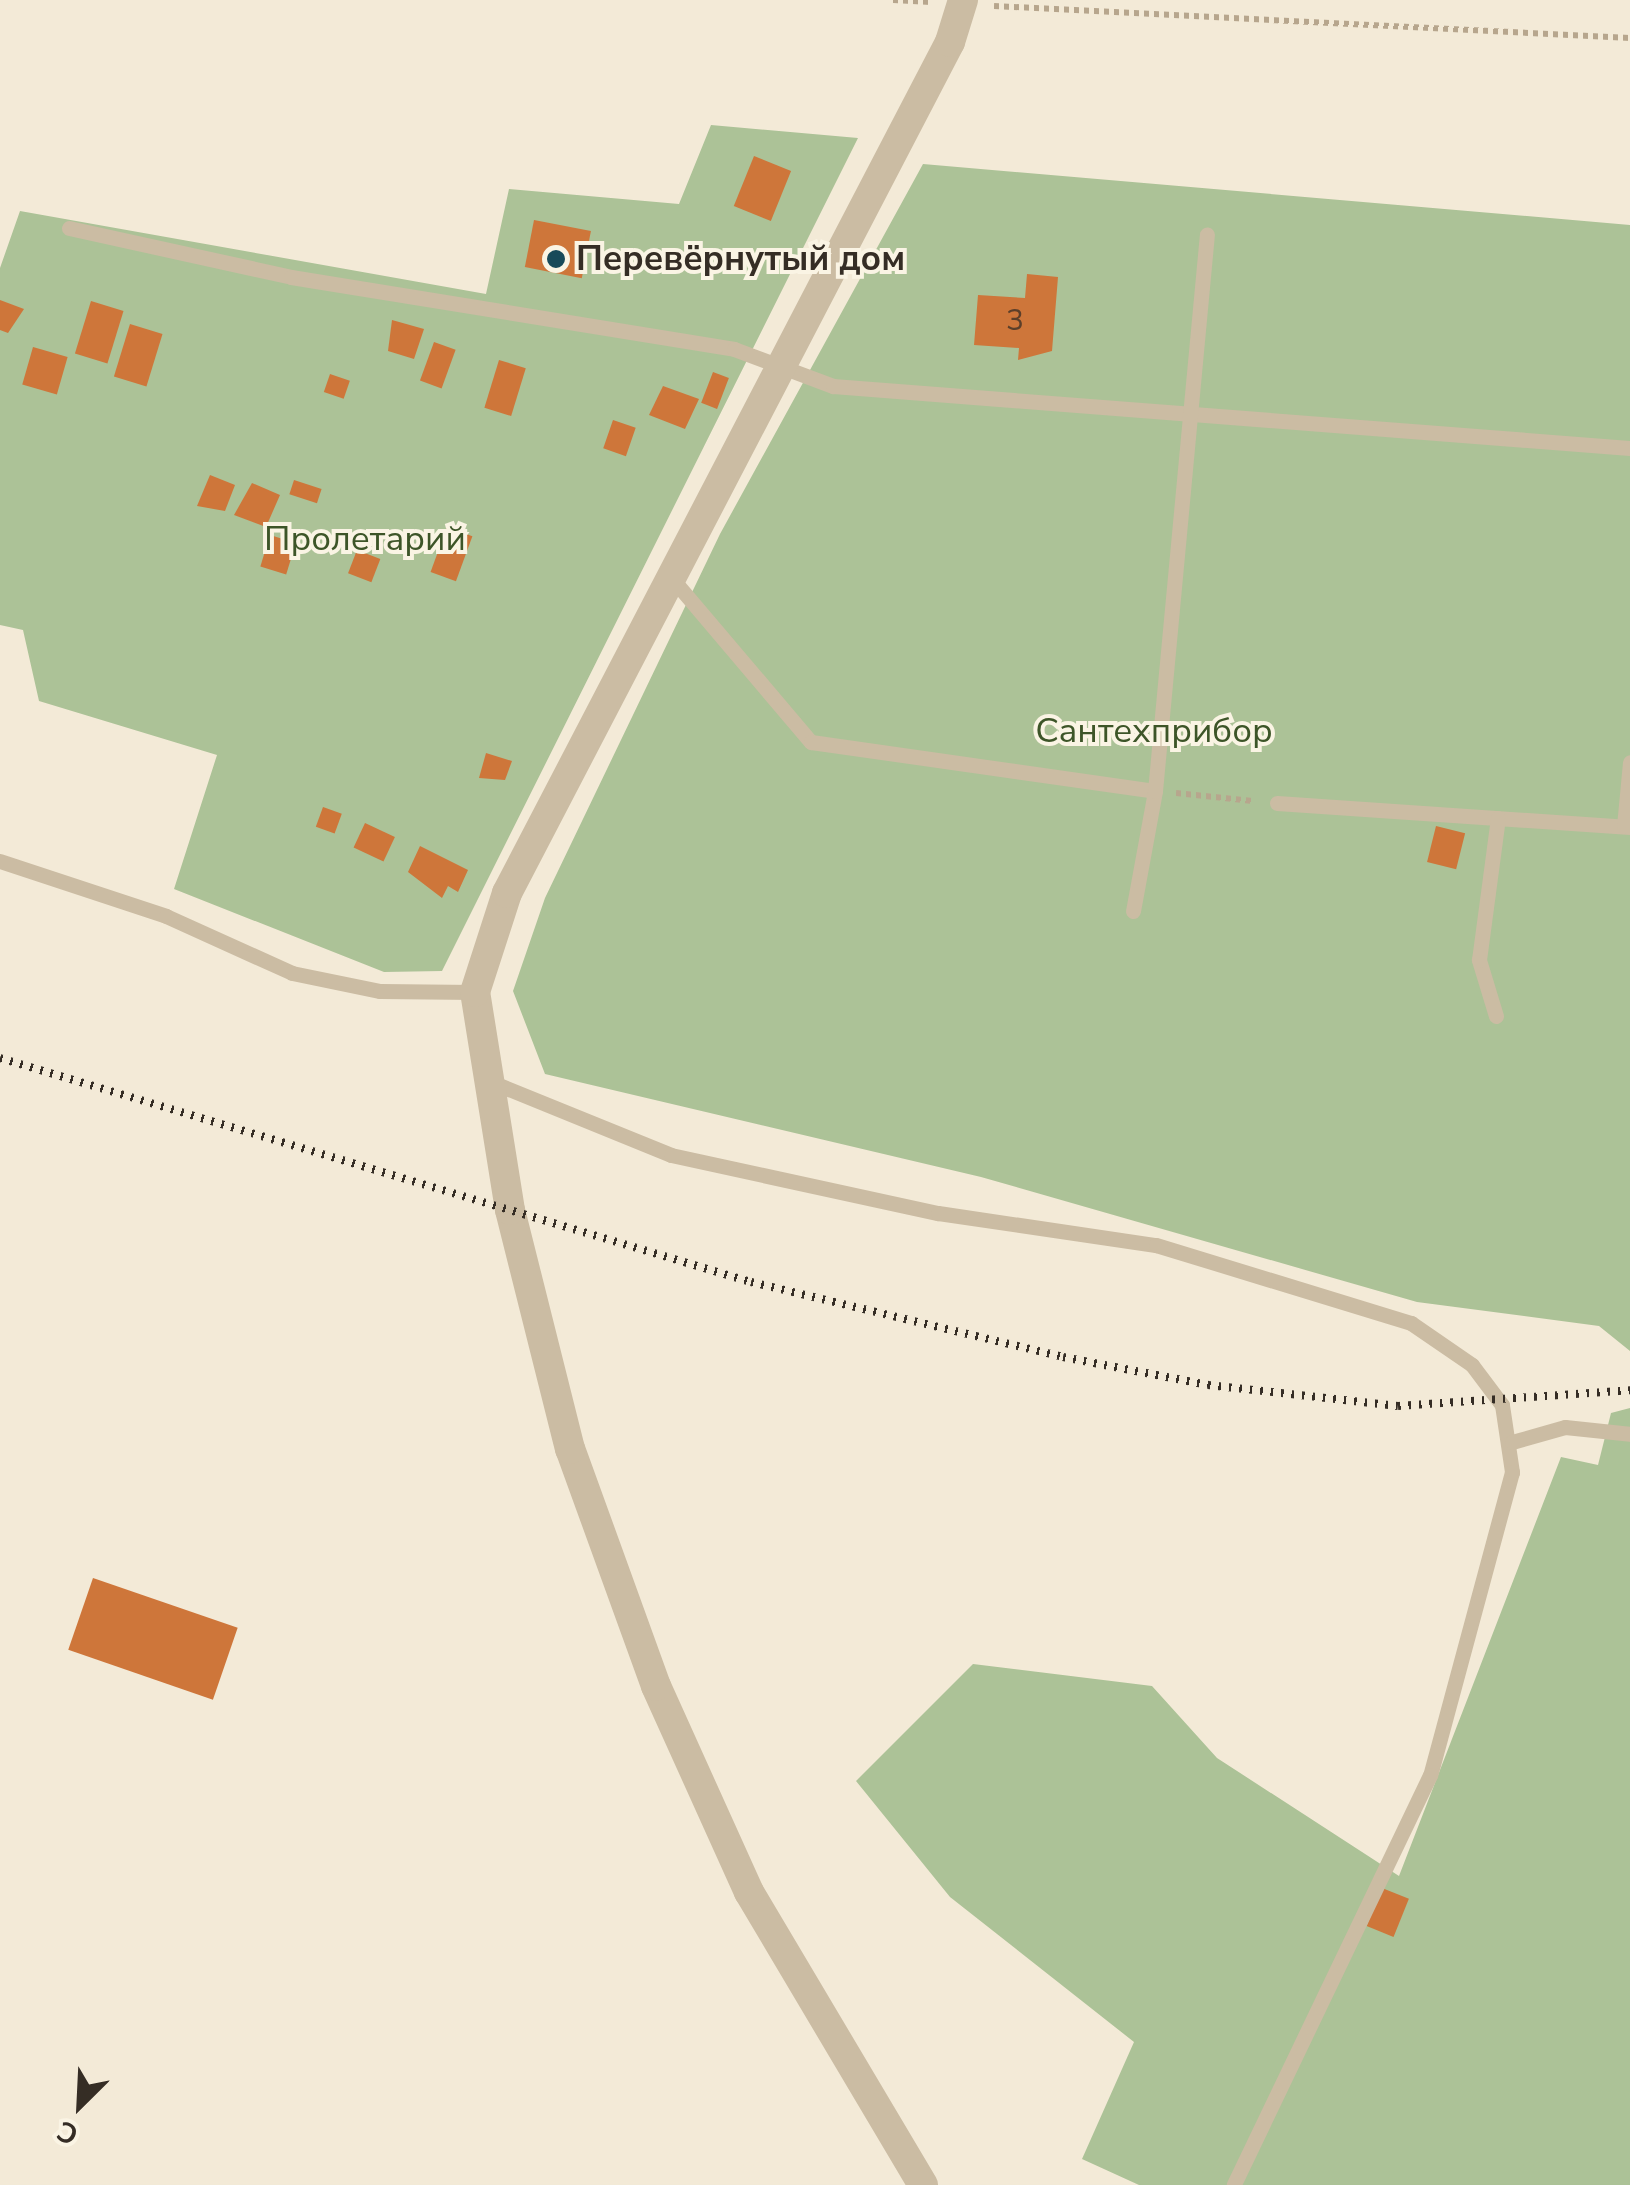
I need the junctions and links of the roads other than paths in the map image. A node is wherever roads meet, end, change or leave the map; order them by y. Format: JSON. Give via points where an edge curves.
{"nodes":[{"id":1,"x":963,"y":2,"type":"edge"},
{"id":2,"x":69,"y":228,"type":"dead end"},
{"id":3,"x":1206,"y":234,"type":"dead end"},
{"id":4,"x":776,"y":365,"type":"junction"},
{"id":5,"x":1194,"y":412,"type":"junction"},
{"id":6,"x":1630,"y":448,"type":"edge"},
{"id":7,"x":670,"y":576,"type":"junction"},
{"id":8,"x":1630,"y":762,"type":"edge"},
{"id":9,"x":1155,"y":791,"type":"junction"},
{"id":10,"x":1277,"y":803,"type":"road end"},
{"id":11,"x":1498,"y":818,"type":"junction"},
{"id":12,"x":1627,"y":826,"type":"edge"},
{"id":13,"x":0,"y":861,"type":"edge"},
{"id":14,"x":1133,"y":912,"type":"dead end"},
{"id":15,"x":474,"y":992,"type":"junction"},
{"id":16,"x":1496,"y":1016,"type":"dead end"},
{"id":17,"x":485,"y":1080,"type":"junction"},
{"id":18,"x":1630,"y":1434,"type":"edge"},
{"id":19,"x":1512,"y":1442,"type":"junction"},
{"id":20,"x":923,"y":2185,"type":"edge"},
{"id":21,"x":1234,"y":2185,"type":"edge"}],
"edges":[{"from":1,"to":4,"type":"street"},
{"from":2,"to":4,"type":"lane","via":[[291,277],[716,345]]},
{"from":3,"to":5,"type":"lane"},
{"from":4,"to":5,"type":"lane","via":[[833,386]]},
{"from":4,"to":7,"type":"street"},
{"from":5,"to":6,"type":"lane"},
{"from":5,"to":9,"type":"lane"},
{"from":7,"to":9,"type":"lane","via":[[811,742]]},
{"from":7,"to":15,"type":"street","via":[[507,893]]},
{"from":8,"to":12,"type":"lane"},
{"from":9,"to":14,"type":"lane"},
{"from":10,"to":11,"type":"lane"},
{"from":11,"to":12,"type":"lane"},
{"from":11,"to":16,"type":"lane","via":[[1479,960]]},
{"from":13,"to":15,"type":"lane","via":[[166,916],[292,974],[380,991]]},
{"from":15,"to":17,"type":"street"},
{"from":17,"to":19,"type":"lane","via":[[671,1155],[938,1213],[1156,1245],[1411,1323],[1472,1365],[1502,1404]]},
{"from":17,"to":20,"type":"street","via":[[570,1449],[656,1686],[749,1892]]},
{"from":18,"to":19,"type":"lane","via":[[1565,1427]]},
{"from":19,"to":21,"type":"lane","via":[[1496,1551],[1430,1775]]}]}
